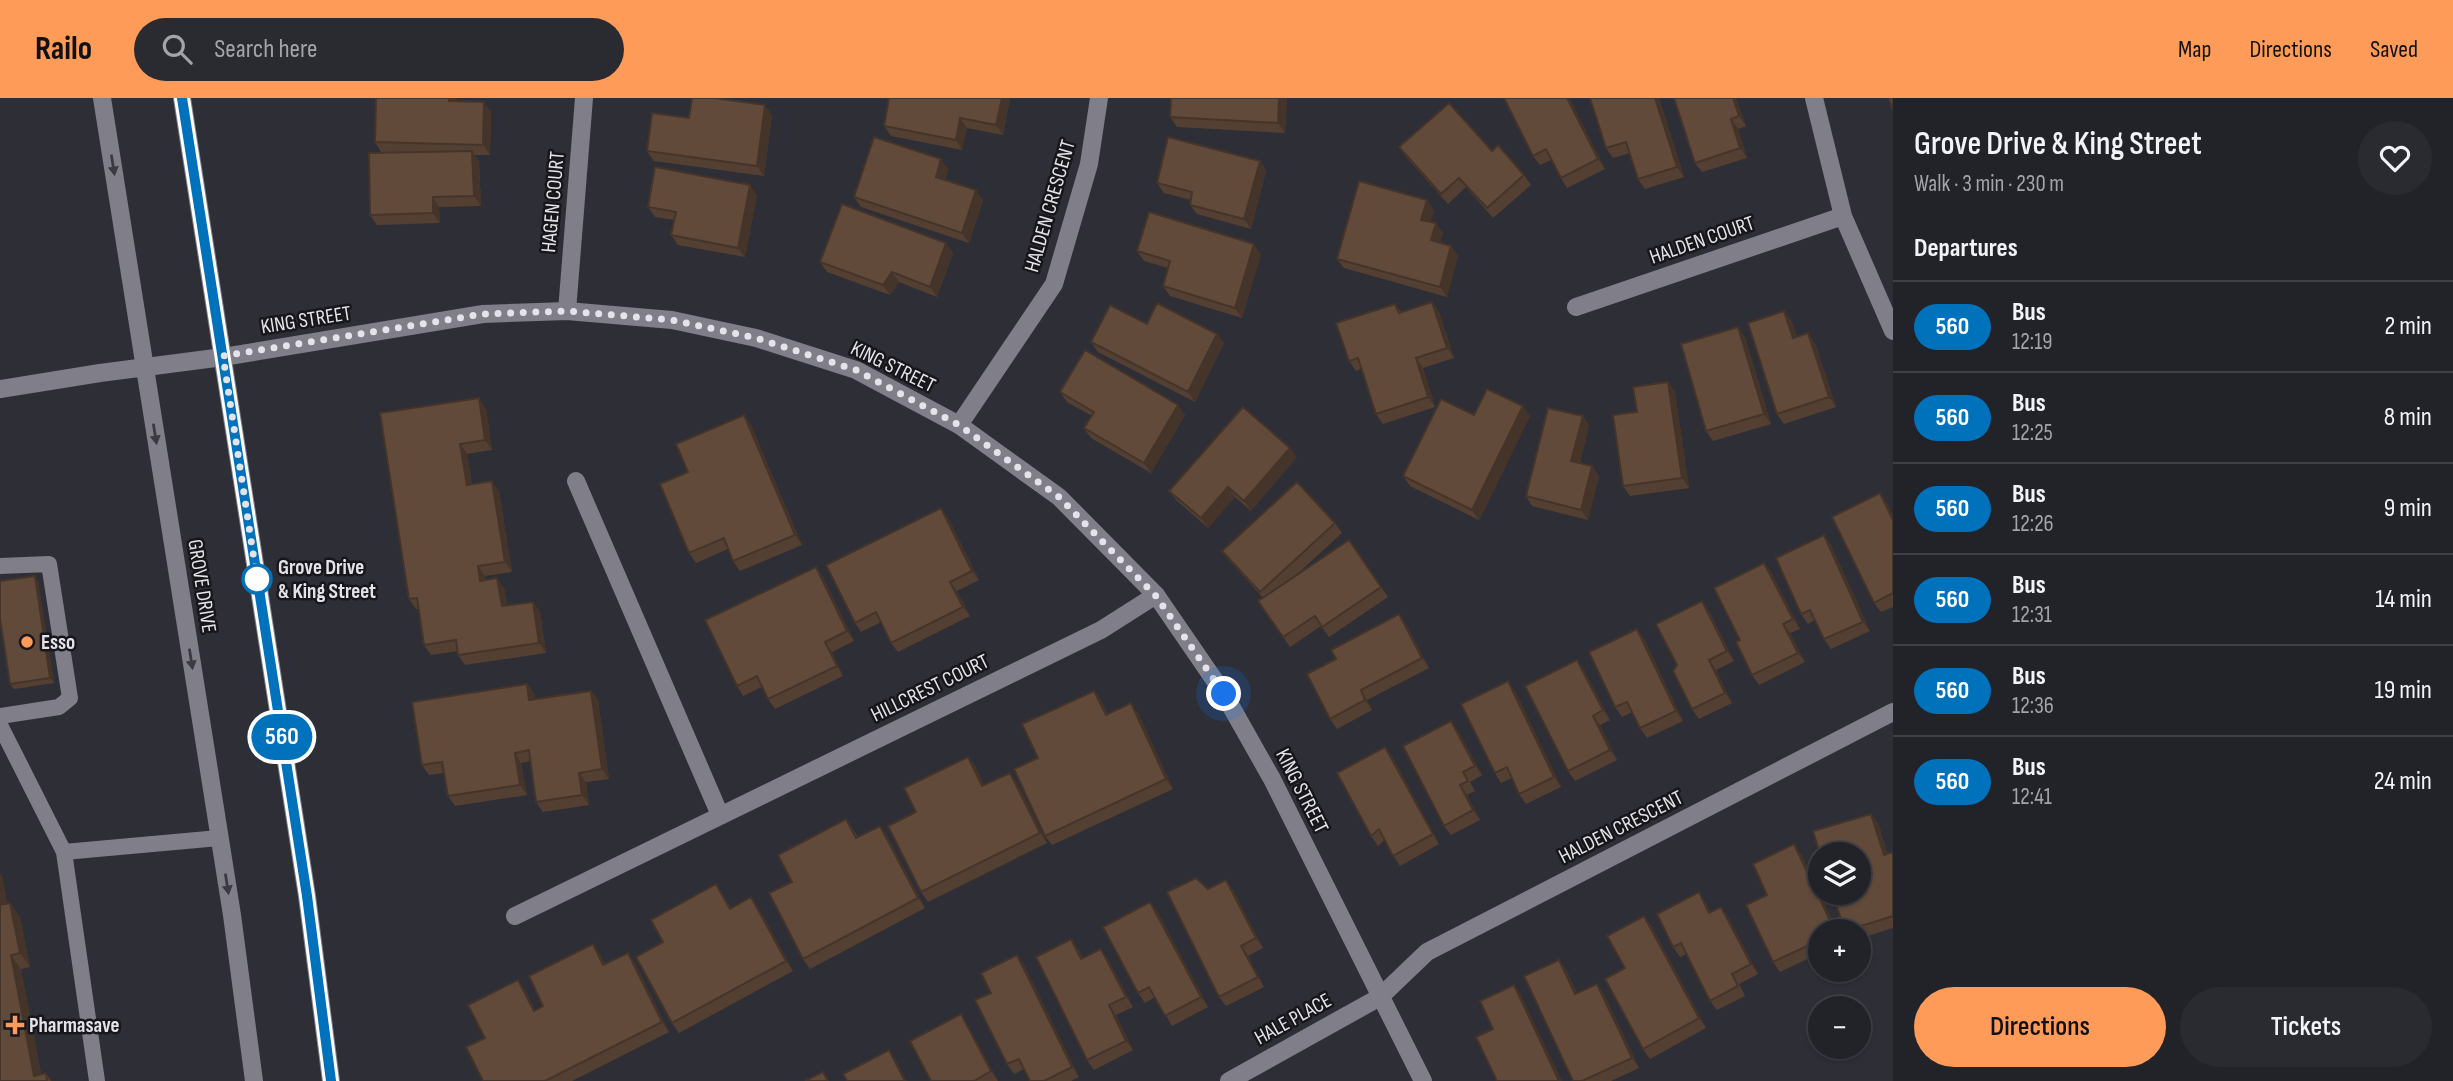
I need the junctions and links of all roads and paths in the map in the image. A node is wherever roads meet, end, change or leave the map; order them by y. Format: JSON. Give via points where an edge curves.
{"nodes":[{"id":1,"x":102,"y":98,"type":"edge"},
{"id":2,"x":182,"y":98,"type":"edge"},
{"id":3,"x":584,"y":98,"type":"edge"},
{"id":4,"x":1099,"y":98,"type":"edge"},
{"id":5,"x":1814,"y":98,"type":"edge"},
{"id":6,"x":1843,"y":216,"type":"junction"},
{"id":7,"x":1576,"y":307,"type":"dead end"},
{"id":8,"x":567,"y":311,"type":"junction"},
{"id":9,"x":1893,"y":331,"type":"edge"},
{"id":10,"x":223,"y":356,"type":"junction"},
{"id":11,"x":144,"y":367,"type":"junction"},
{"id":12,"x":0,"y":389,"type":"edge"},
{"id":13,"x":959,"y":425,"type":"junction"},
{"id":14,"x":576,"y":481,"type":"dead end"},
{"id":15,"x":0,"y":566,"type":"edge"},
{"id":16,"x":1156,"y":596,"type":"junction"},
{"id":17,"x":1893,"y":712,"type":"edge"},
{"id":18,"x":0,"y":716,"type":"edge"},
{"id":19,"x":0,"y":725,"type":"edge"},
{"id":20,"x":720,"y":815,"type":"junction"},
{"id":21,"x":219,"y":838,"type":"junction"},
{"id":22,"x":64,"y":852,"type":"junction"},
{"id":23,"x":515,"y":916,"type":"dead end"},
{"id":24,"x":1380,"y":997,"type":"junction"},
{"id":25,"x":97,"y":1081,"type":"edge"},
{"id":26,"x":254,"y":1081,"type":"edge"},
{"id":27,"x":331,"y":1081,"type":"edge"},
{"id":28,"x":1229,"y":1081,"type":"edge"},
{"id":29,"x":1423,"y":1081,"type":"edge"}],
"edges":[{"from":1,"to":11,"type":"street","name":"GROVE DRIVE","one_way":true},
{"from":2,"to":10,"type":"street"},
{"from":3,"to":8,"type":"street","name":"HAGEN COURT"},
{"from":4,"to":13,"type":"street","name":"HALDEN CRESCENT","via":[[1089,164],[1054,284]]},
{"from":5,"to":6,"type":"street"},
{"from":6,"to":7,"type":"street","name":"HALDEN COURT"},
{"from":6,"to":9,"type":"street"},
{"from":8,"to":10,"type":"street","name":"KING STREET","via":[[483,314]]},
{"from":8,"to":13,"type":"street","name":"KING STREET","via":[[672,320],[756,338],[856,370]]},
{"from":10,"to":11,"type":"street","name":"KING STREET"},
{"from":10,"to":27,"type":"street","via":[[307,896]]},
{"from":11,"to":12,"type":"street","name":"KING STREET"},
{"from":11,"to":21,"type":"street","name":"GROVE DRIVE","one_way":true},
{"from":13,"to":16,"type":"street","name":"KING STREET","via":[[1059,497]]},
{"from":14,"to":20,"type":"street"},
{"from":15,"to":18,"type":"lane","via":[[49,564],[70,698],[59,707]]},
{"from":16,"to":20,"type":"street","name":"HILLCREST COURT","via":[[1101,630]]},
{"from":16,"to":24,"type":"street","name":"KING STREET","via":[[1224,694],[1272,779]]},
{"from":17,"to":24,"type":"street","name":"HALDEN CRESCENT","via":[[1427,952]]},
{"from":19,"to":22,"type":"lane"},
{"from":20,"to":23,"type":"street","name":"HILLCREST COURT"},
{"from":21,"to":22,"type":"lane"},
{"from":21,"to":26,"type":"street","name":"GROVE DRIVE","one_way":true},
{"from":22,"to":25,"type":"lane"},
{"from":24,"to":28,"type":"street","name":"HALE PLACE"},
{"from":24,"to":29,"type":"street","name":"KING STREET"}]}
